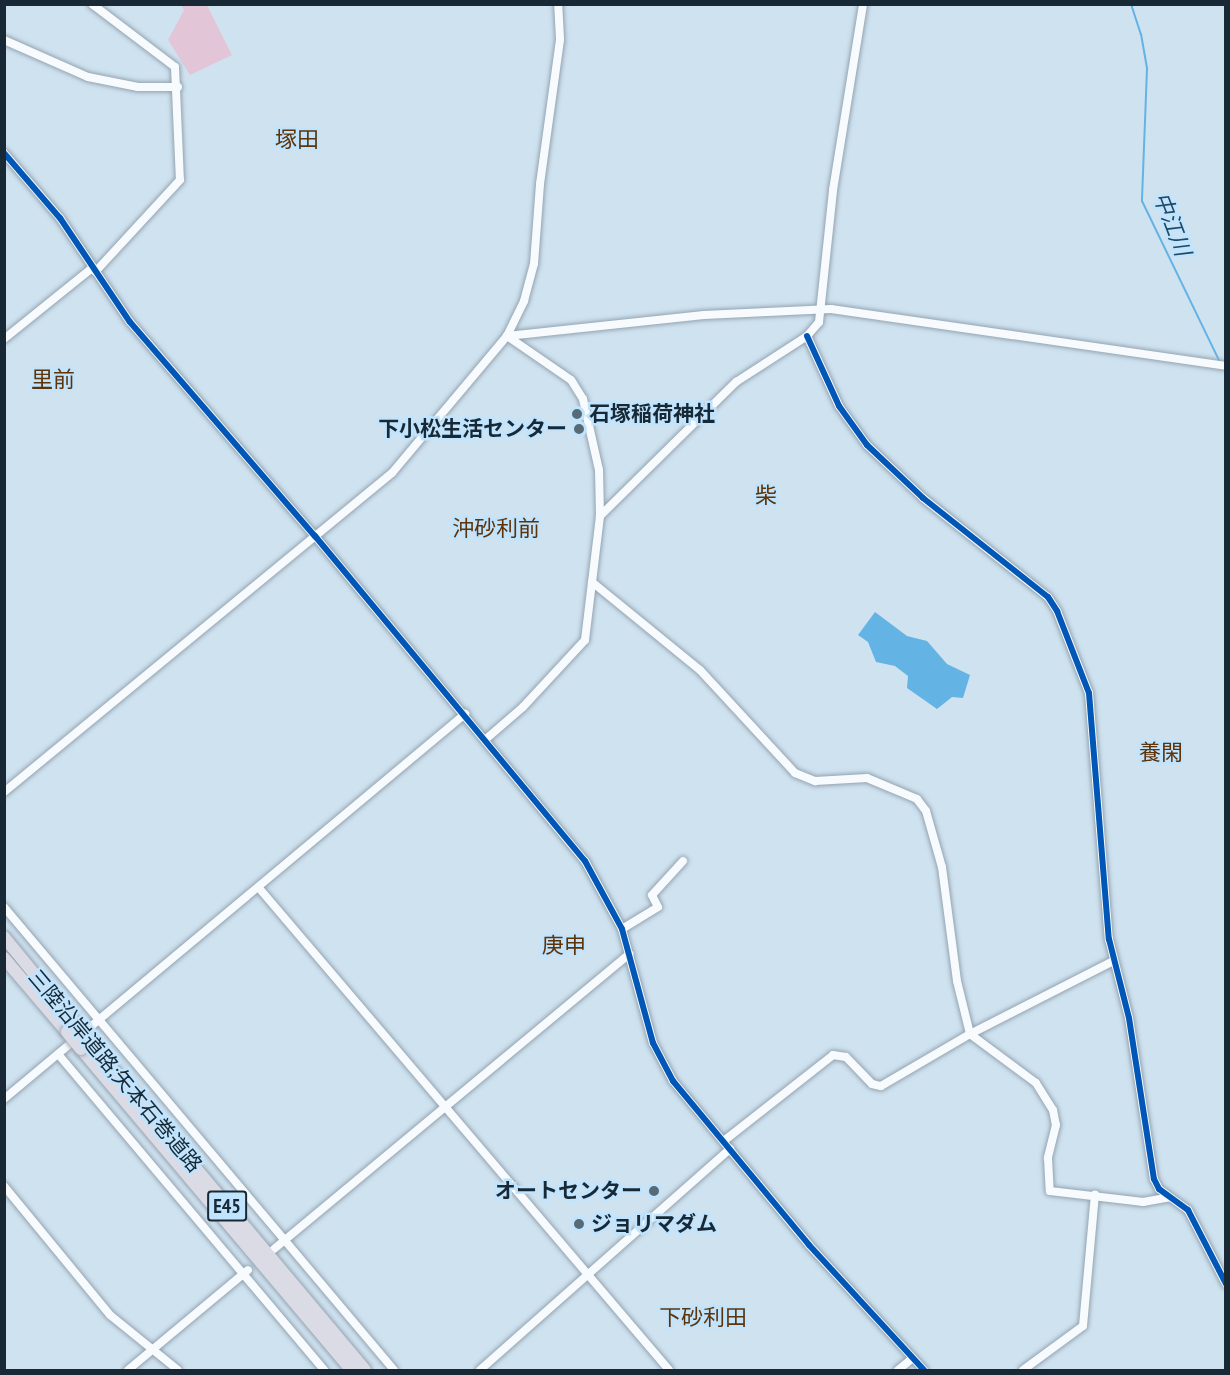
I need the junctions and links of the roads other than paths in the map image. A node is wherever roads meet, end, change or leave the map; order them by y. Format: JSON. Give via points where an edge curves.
{"nodes":[{"id":1,"x":92,"y":4,"type":"edge"},
{"id":2,"x":558,"y":4,"type":"edge"},
{"id":3,"x":862,"y":4,"type":"edge"},
{"id":4,"x":4,"y":40,"type":"edge"},
{"id":5,"x":178,"y":87,"type":"junction"},
{"id":6,"x":4,"y":153,"type":"edge"},
{"id":7,"x":93,"y":270,"type":"junction"},
{"id":8,"x":821,"y":309,"type":"junction"},
{"id":9,"x":507,"y":336,"type":"junction"},
{"id":10,"x":807,"y":336,"type":"junction"},
{"id":11,"x":4,"y":339,"type":"edge"},
{"id":12,"x":1226,"y":366,"type":"edge"},
{"id":13,"x":600,"y":516,"type":"junction"},
{"id":14,"x":315,"y":536,"type":"junction"},
{"id":15,"x":592,"y":582,"type":"junction"},
{"id":16,"x":465,"y":714,"type":"junction"},
{"id":17,"x":486,"y":739,"type":"junction"},
{"id":18,"x":4,"y":792,"type":"edge"},
{"id":19,"x":683,"y":861,"type":"dead end"},
{"id":20,"x":259,"y":888,"type":"junction"},
{"id":21,"x":4,"y":907,"type":"edge"},
{"id":22,"x":622,"y":929,"type":"junction"},
{"id":23,"x":4,"y":937,"type":"edge"},
{"id":24,"x":629,"y":954,"type":"junction"},
{"id":25,"x":4,"y":958,"type":"edge"},
{"id":26,"x":1113,"y":961,"type":"junction"},
{"id":27,"x":99,"y":1021,"type":"junction"},
{"id":28,"x":71,"y":1029,"type":"junction"},
{"id":29,"x":970,"y":1034,"type":"junction"},
{"id":30,"x":85,"y":1045,"type":"junction"},
{"id":31,"x":58,"y":1054,"type":"junction"},
{"id":32,"x":4,"y":1099,"type":"edge"},
{"id":33,"x":446,"y":1106,"type":"junction"},
{"id":34,"x":725,"y":1140,"type":"junction"},
{"id":35,"x":730,"y":1149,"type":"junction"},
{"id":36,"x":4,"y":1186,"type":"edge"},
{"id":37,"x":1095,"y":1196,"type":"junction"},
{"id":38,"x":1170,"y":1197,"type":"junction"},
{"id":39,"x":283,"y":1240,"type":"junction"},
{"id":40,"x":274,"y":1249,"type":"dead end"},
{"id":41,"x":246,"y":1272,"type":"junction"},
{"id":42,"x":588,"y":1274,"type":"junction"},
{"id":43,"x":1226,"y":1284,"type":"edge"},
{"id":44,"x":152,"y":1350,"type":"junction"},
{"id":45,"x":913,"y":1358,"type":"junction"},
{"id":46,"x":128,"y":1371,"type":"edge"},
{"id":47,"x":178,"y":1371,"type":"edge"},
{"id":48,"x":324,"y":1371,"type":"edge"},
{"id":49,"x":351,"y":1371,"type":"edge"},
{"id":50,"x":365,"y":1371,"type":"edge"},
{"id":51,"x":394,"y":1371,"type":"edge"},
{"id":52,"x":480,"y":1371,"type":"edge"},
{"id":53,"x":669,"y":1371,"type":"edge"},
{"id":54,"x":898,"y":1371,"type":"edge"},
{"id":55,"x":924,"y":1371,"type":"edge"},
{"id":56,"x":1023,"y":1371,"type":"edge"}],
"edges":[{"from":1,"to":5,"type":"street","via":[[175,66]]},
{"from":2,"to":9,"type":"street","via":[[560,39],[540,184],[534,264],[524,301]]},
{"from":3,"to":8,"type":"street","via":[[833,190]]},
{"from":4,"to":5,"type":"street","via":[[88,77],[138,87]]},
{"from":5,"to":7,"type":"street","via":[[180,180]]},
{"from":6,"to":7,"type":"street","via":[[60,218]]},
{"from":7,"to":11,"type":"street"},
{"from":7,"to":14,"type":"street","via":[[130,322]]},
{"from":8,"to":9,"type":"street","via":[[704,315]]},
{"from":8,"to":10,"type":"street","via":[[819,322]]},
{"from":8,"to":12,"type":"street"},
{"from":9,"to":13,"type":"street","via":[[571,380],[583,399],[599,470]]},
{"from":9,"to":14,"type":"street","via":[[454,394],[400,464]]},
{"from":10,"to":13,"type":"street","via":[[736,382]]},
{"from":10,"to":26,"type":"street","via":[[839,406],[867,445],[922,498],[1048,597],[1057,611],[1089,693]]},
{"from":13,"to":15,"type":"street"},
{"from":14,"to":16,"type":"street"},
{"from":14,"to":18,"type":"street"},
{"from":15,"to":17,"type":"street","via":[[585,640],[523,707]]},
{"from":15,"to":29,"type":"street","via":[[700,670],[795,773],[815,781],[867,778],[917,799],[926,811],[942,867],[957,981]]},
{"from":16,"to":17,"type":"street"},
{"from":16,"to":20,"type":"street"},
{"from":17,"to":22,"type":"street","via":[[585,861]]},
{"from":19,"to":22,"type":"street","via":[[652,895],[658,907]]},
{"from":20,"to":27,"type":"street"},
{"from":20,"to":33,"type":"street"},
{"from":21,"to":27,"type":"street"},
{"from":22,"to":24,"type":"street"},
{"from":23,"to":28,"type":"highway","name":"三陸沿岸道路;矢本石巻道路","number":"E45"},
{"from":24,"to":33,"type":"street"},
{"from":24,"to":34,"type":"street","via":[[661,1061],[673,1081]]},
{"from":25,"to":28,"type":"highway","name":"三陸沿岸道路;矢本石巻道路","number":"E45"},
{"from":26,"to":29,"type":"street"},
{"from":26,"to":38,"type":"street","via":[[1129,1018],[1154,1179]]},
{"from":27,"to":31,"type":"street"},
{"from":27,"to":39,"type":"street"},
{"from":28,"to":30,"type":"highway","name":"三陸沿岸道路;矢本石巻道路","number":"E45","bridge":true},
{"from":29,"to":34,"type":"street","via":[[876,1086],[846,1057],[833,1055]]},
{"from":29,"to":37,"type":"street","via":[[1045,1093],[1056,1125],[1048,1158],[1050,1191]]},
{"from":30,"to":49,"type":"highway","name":"三陸沿岸道路;矢本石巻道路","number":"E45"},
{"from":30,"to":50,"type":"highway","name":"三陸沿岸道路;矢本石巻道路","number":"E45"},
{"from":31,"to":32,"type":"street"},
{"from":31,"to":41,"type":"street"},
{"from":33,"to":39,"type":"street"},
{"from":33,"to":42,"type":"street"},
{"from":34,"to":35,"type":"street"},
{"from":35,"to":42,"type":"street"},
{"from":35,"to":45,"type":"street","via":[[809,1245]]},
{"from":36,"to":44,"type":"street","via":[[102,1307]]},
{"from":37,"to":38,"type":"street","via":[[1143,1202]]},
{"from":37,"to":56,"type":"street","via":[[1083,1326]]},
{"from":38,"to":43,"type":"street","via":[[1196,1222]]},
{"from":39,"to":40,"type":"street"},
{"from":39,"to":51,"type":"street"},
{"from":41,"to":44,"type":"street"},
{"from":41,"to":48,"type":"street"},
{"from":42,"to":52,"type":"street"},
{"from":42,"to":53,"type":"street"},
{"from":44,"to":46,"type":"street"},
{"from":44,"to":47,"type":"street"},
{"from":45,"to":54,"type":"street"},
{"from":45,"to":55,"type":"street"}]}
